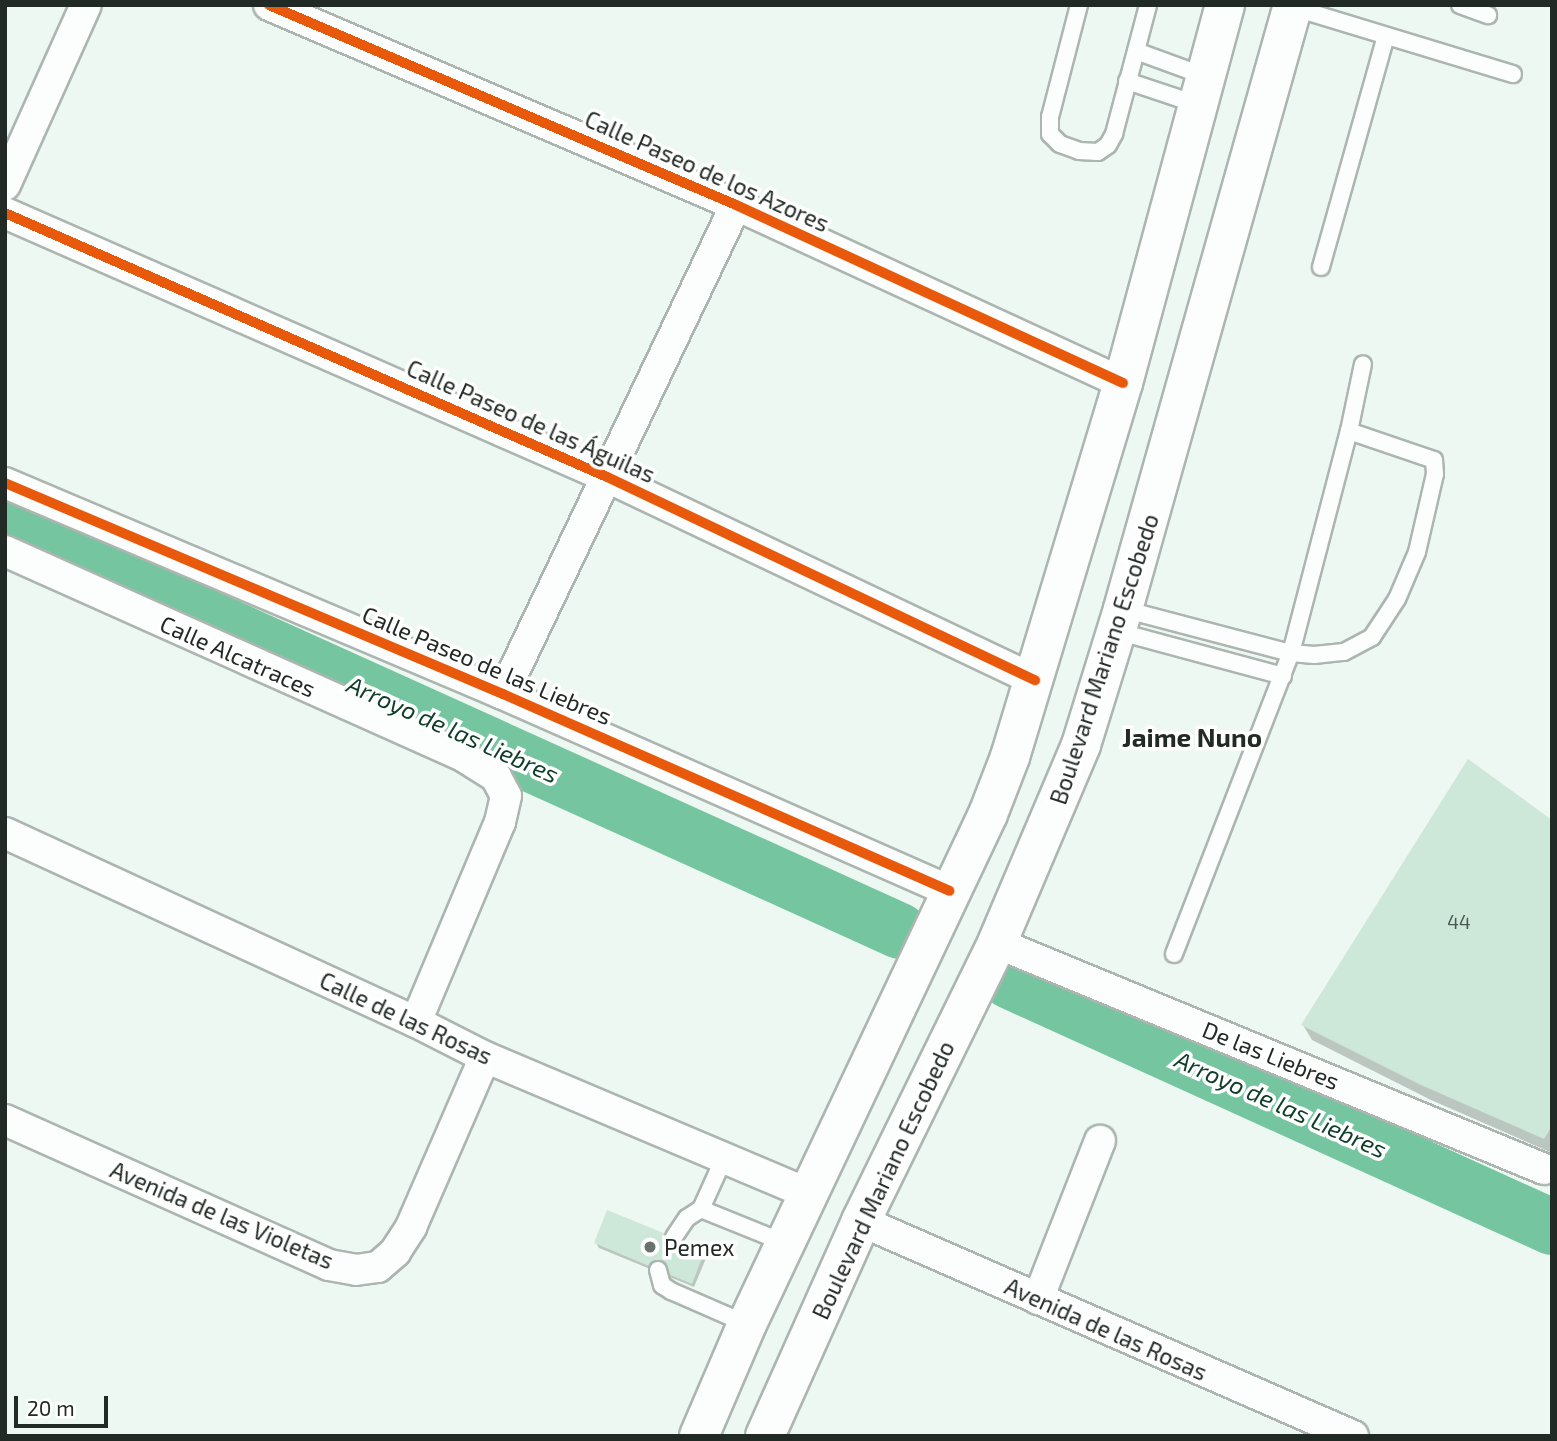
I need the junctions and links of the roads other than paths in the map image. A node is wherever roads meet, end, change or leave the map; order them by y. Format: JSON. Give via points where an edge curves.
{"nodes":[{"id":1,"x":86,"y":5,"type":"edge"},
{"id":2,"x":270,"y":5,"type":"edge"},
{"id":3,"x":1079,"y":5,"type":"edge"},
{"id":4,"x":1148,"y":5,"type":"edge"},
{"id":5,"x":1225,"y":5,"type":"edge"},
{"id":6,"x":1460,"y":5,"type":"edge"},
{"id":7,"x":1292,"y":6,"type":"edge"},
{"id":8,"x":1488,"y":15,"type":"dead end"},
{"id":9,"x":1386,"y":36,"type":"junction"},
{"id":10,"x":1136,"y":51,"type":"junction"},
{"id":11,"x":1513,"y":74,"type":"dead end"},
{"id":12,"x":1127,"y":81,"type":"junction"},
{"id":13,"x":1200,"y":90,"type":"junction"},
{"id":14,"x":5,"y":185,"type":"edge"},
{"id":15,"x":736,"y":205,"type":"junction"},
{"id":16,"x":5,"y":213,"type":"edge"},
{"id":17,"x":1321,"y":267,"type":"dead end"},
{"id":18,"x":1363,"y":363,"type":"dead end"},
{"id":19,"x":1123,"y":383,"type":"junction"},
{"id":20,"x":1349,"y":431,"type":"junction"},
{"id":21,"x":607,"y":477,"type":"junction"},
{"id":22,"x":5,"y":484,"type":"edge"},
{"id":23,"x":5,"y":551,"type":"edge"},
{"id":24,"x":1120,"y":620,"type":"junction"},
{"id":25,"x":1292,"y":653,"type":"junction"},
{"id":26,"x":1283,"y":676,"type":"junction"},
{"id":27,"x":1035,"y":680,"type":"junction"},
{"id":28,"x":503,"y":694,"type":"junction"},
{"id":29,"x":5,"y":834,"type":"edge"},
{"id":30,"x":950,"y":891,"type":"junction"},
{"id":31,"x":998,"y":943,"type":"junction"},
{"id":32,"x":1174,"y":954,"type":"dead end"},
{"id":33,"x":416,"y":1022,"type":"junction"},
{"id":34,"x":485,"y":1057,"type":"junction"},
{"id":35,"x":5,"y":1119,"type":"edge"},
{"id":36,"x":1100,"y":1141,"type":"dead end"},
{"id":37,"x":724,"y":1158,"type":"junction"},
{"id":38,"x":1544,"y":1169,"type":"dead end"},
{"id":39,"x":810,"y":1194,"type":"junction"},
{"id":40,"x":701,"y":1209,"type":"junction"},
{"id":41,"x":860,"y":1222,"type":"junction"},
{"id":42,"x":674,"y":1237,"type":"dead end"},
{"id":43,"x":785,"y":1243,"type":"junction"},
{"id":44,"x":659,"y":1270,"type":"dead end"},
{"id":45,"x":1038,"y":1299,"type":"junction"},
{"id":46,"x":747,"y":1324,"type":"junction"},
{"id":47,"x":1298,"y":1426,"type":"edge"},
{"id":48,"x":699,"y":1436,"type":"edge"},
{"id":49,"x":765,"y":1436,"type":"edge"},
{"id":50,"x":1353,"y":1436,"type":"edge"}],
"edges":[{"from":1,"to":14,"type":"street"},
{"from":2,"to":15,"type":"street","name":"Calle Paseo de los Azores"},
{"from":3,"to":12,"type":"lane","via":[[1050,117],[1050,134],[1060,144],[1098,152],[1114,134]]},
{"from":4,"to":10,"type":"lane"},
{"from":5,"to":13,"type":"main road"},
{"from":6,"to":8,"type":"lane"},
{"from":7,"to":9,"type":"lane"},
{"from":7,"to":24,"type":"main road","name":"Boulevard Mariano Escobedo"},
{"from":9,"to":11,"type":"lane"},
{"from":9,"to":17,"type":"lane"},
{"from":10,"to":12,"type":"lane"},
{"from":10,"to":13,"type":"lane"},
{"from":12,"to":13,"type":"lane"},
{"from":13,"to":19,"type":"main road"},
{"from":15,"to":19,"type":"street","name":"Calle Paseo de los Azores"},
{"from":15,"to":21,"type":"street"},
{"from":16,"to":21,"type":"street","name":"Calle Paseo de las Águilas"},
{"from":18,"to":20,"type":"lane"},
{"from":19,"to":27,"type":"main road"},
{"from":20,"to":25,"type":"lane"},
{"from":20,"to":25,"type":"lane","via":[[1434,460],[1435,474],[1417,552],[1397,599],[1372,637],[1344,652]]},
{"from":21,"to":27,"type":"street","name":"Calle Paseo de las Águilas"},
{"from":21,"to":28,"type":"street"},
{"from":22,"to":28,"type":"street","name":"Calle Paseo de las Liebres"},
{"from":23,"to":33,"type":"street","name":"Calle Alcatraces","via":[[463,756],[496,777],[506,796],[500,822]]},
{"from":24,"to":25,"type":"lane"},
{"from":24,"to":26,"type":"lane"},
{"from":24,"to":31,"type":"main road","name":"Boulevard Mariano Escobedo","via":[[1082,745]]},
{"from":25,"to":26,"type":"lane"},
{"from":26,"to":32,"type":"lane"},
{"from":27,"to":30,"type":"main road","via":[[988,814]]},
{"from":28,"to":30,"type":"street","name":"Calle Paseo de las Liebres"},
{"from":29,"to":33,"type":"street","name":"Calle de las Rosas"},
{"from":30,"to":39,"type":"main road"},
{"from":31,"to":38,"type":"street","name":"De las Liebres"},
{"from":31,"to":41,"type":"main road","name":"Boulevard Mariano Escobedo"},
{"from":33,"to":34,"type":"street","name":"Calle de las Rosas"},
{"from":34,"to":35,"type":"street","name":"Avenida de las Violetas","via":[[411,1227],[395,1252],[378,1267],[356,1270],[329,1265]]},
{"from":34,"to":37,"type":"street","name":"Calle de las Rosas"},
{"from":36,"to":45,"type":"street"},
{"from":37,"to":39,"type":"street","name":"Calle de las Rosas"},
{"from":37,"to":40,"type":"lane"},
{"from":39,"to":43,"type":"main road"},
{"from":40,"to":42,"type":"lane","via":[[687,1218]]},
{"from":40,"to":43,"type":"lane"},
{"from":41,"to":45,"type":"street","name":"Avenida de las Rosas"},
{"from":41,"to":49,"type":"main road","name":"Boulevard Mariano Escobedo"},
{"from":43,"to":46,"type":"main road"},
{"from":44,"to":46,"type":"lane","via":[[663,1285],[671,1291]]},
{"from":45,"to":47,"type":"street","name":"Avenida de las Rosas"},
{"from":46,"to":48,"type":"main road"},
{"from":47,"to":50,"type":"street","name":"Avenida de las Rosas"}]}
